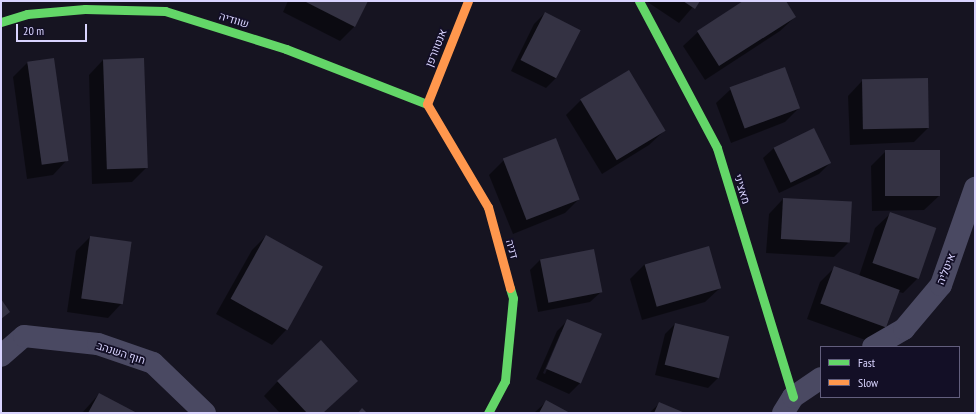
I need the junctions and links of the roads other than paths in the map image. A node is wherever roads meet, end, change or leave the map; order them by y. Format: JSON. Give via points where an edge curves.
{"nodes":[{"id":1,"x":468,"y":1,"type":"edge"},
{"id":2,"x":639,"y":1,"type":"edge"},
{"id":3,"x":1,"y":22,"type":"edge"},
{"id":4,"x":426,"y":104,"type":"junction"},
{"id":5,"x":975,"y":188,"type":"edge"},
{"id":6,"x":875,"y":346,"type":"edge"},
{"id":7,"x":1,"y":356,"type":"edge"},
{"id":8,"x":820,"y":379,"type":"edge"},
{"id":9,"x":788,"y":405,"type":"edge"},
{"id":10,"x":205,"y":413,"type":"edge"},
{"id":11,"x":488,"y":413,"type":"edge"}],
"edges":[{"from":1,"to":4,"type":"street","name":"אנטוורפן"},
{"from":2,"to":9,"type":"street","name":"מאציני","via":[[717,148]]},
{"from":3,"to":4,"type":"street","name":"שוודיה","via":[[27,14],[85,9],[165,11],[286,49]]},
{"from":4,"to":11,"type":"street","name":"דניה","via":[[488,207],[513,298],[505,381]]},
{"from":5,"to":6,"type":"street","name":"איטליה","via":[[941,285],[904,329]]},
{"from":7,"to":10,"type":"street","name":"חוף השנהב","via":[[24,336],[98,344],[153,364]]},
{"from":8,"to":9,"type":"street"}]}
